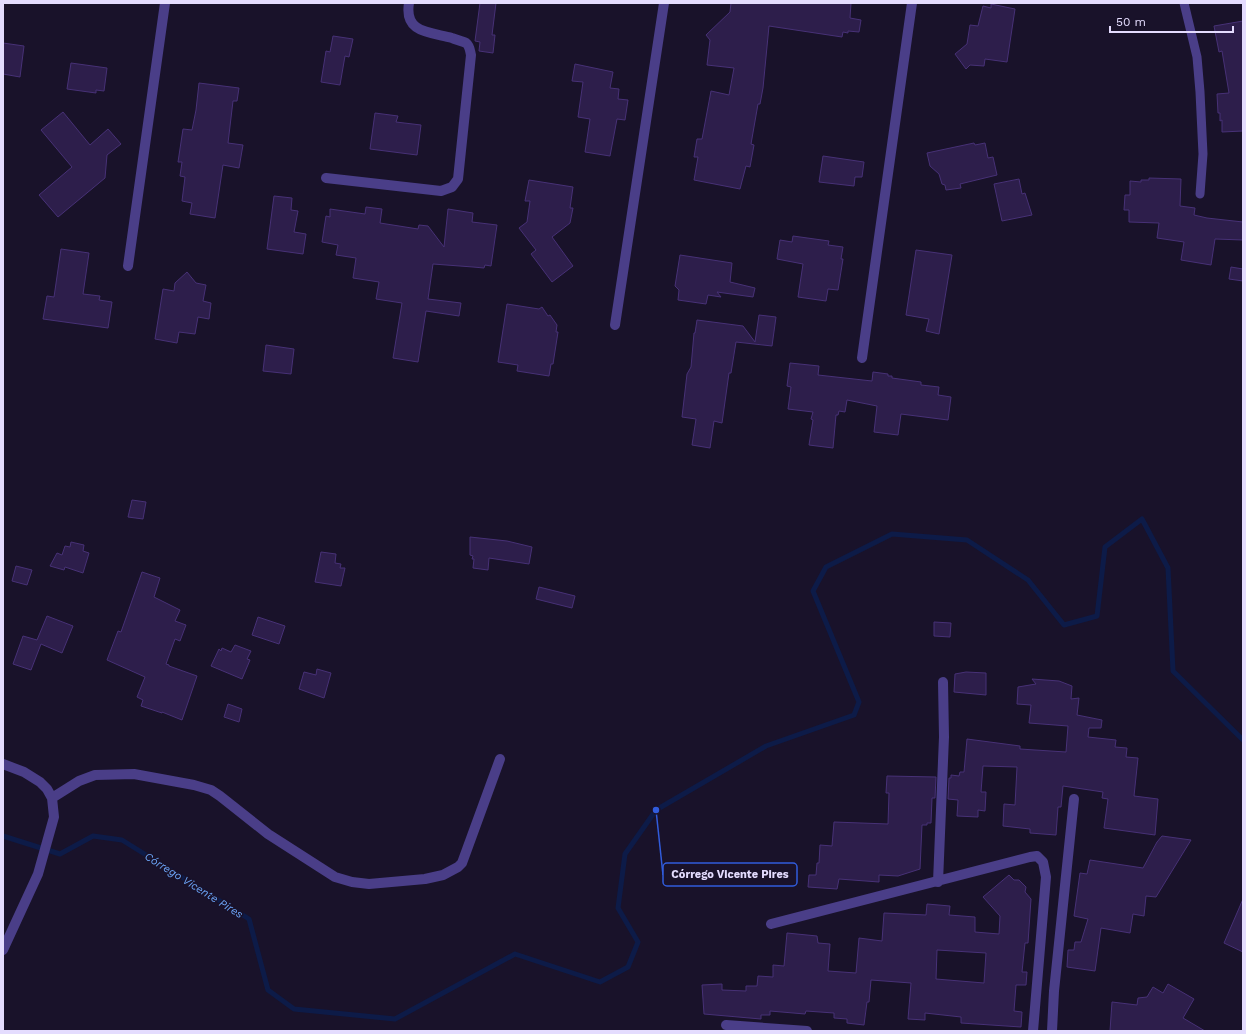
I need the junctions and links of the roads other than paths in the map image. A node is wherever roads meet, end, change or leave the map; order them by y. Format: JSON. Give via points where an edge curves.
{"nodes":[{"id":1,"x":165,"y":3,"type":"edge"},
{"id":2,"x":409,"y":3,"type":"edge"},
{"id":3,"x":664,"y":3,"type":"edge"},
{"id":4,"x":912,"y":3,"type":"edge"},
{"id":5,"x":1184,"y":3,"type":"edge"},
{"id":6,"x":326,"y":178,"type":"dead end"},
{"id":7,"x":1200,"y":194,"type":"dead end"},
{"id":8,"x":128,"y":266,"type":"dead end"},
{"id":9,"x":615,"y":325,"type":"dead end"},
{"id":10,"x":862,"y":358,"type":"dead end"},
{"id":11,"x":943,"y":682,"type":"dead end"},
{"id":12,"x":500,"y":759,"type":"dead end"},
{"id":13,"x":3,"y":764,"type":"edge"},
{"id":14,"x":52,"y":798,"type":"junction"},
{"id":15,"x":1074,"y":799,"type":"dead end"},
{"id":16,"x":938,"y":882,"type":"junction"},
{"id":17,"x":771,"y":924,"type":"dead end"},
{"id":18,"x":3,"y":950,"type":"edge"},
{"id":19,"x":726,"y":1025,"type":"dead end"},
{"id":20,"x":807,"y":1031,"type":"edge"},
{"id":21,"x":1033,"y":1031,"type":"edge"},
{"id":22,"x":1052,"y":1031,"type":"edge"}],
"edges":[{"from":1,"to":8,"type":"street"},
{"from":2,"to":6,"type":"street","via":[[408,17],[417,29],[466,43],[471,55],[458,179],[452,187],[441,191]]},
{"from":3,"to":9,"type":"street"},
{"from":4,"to":10,"type":"street"},
{"from":5,"to":7,"type":"lane","via":[[1197,56],[1203,154]]},
{"from":11,"to":16,"type":"street","via":[[944,737]]},
{"from":12,"to":14,"type":"street","via":[[462,863],[458,867],[443,875],[426,879],[369,884],[335,877],[268,834],[211,790],[194,785],[134,774],[95,775],[79,781]]},
{"from":13,"to":14,"type":"street","via":[[31,775],[47,789]]},
{"from":14,"to":18,"type":"street","via":[[54,817],[38,874]]},
{"from":15,"to":22,"type":"street"},
{"from":16,"to":17,"type":"street"},
{"from":16,"to":21,"type":"street","via":[[1030,856],[1037,856],[1043,862],[1046,877]]},
{"from":19,"to":20,"type":"street"}]}
